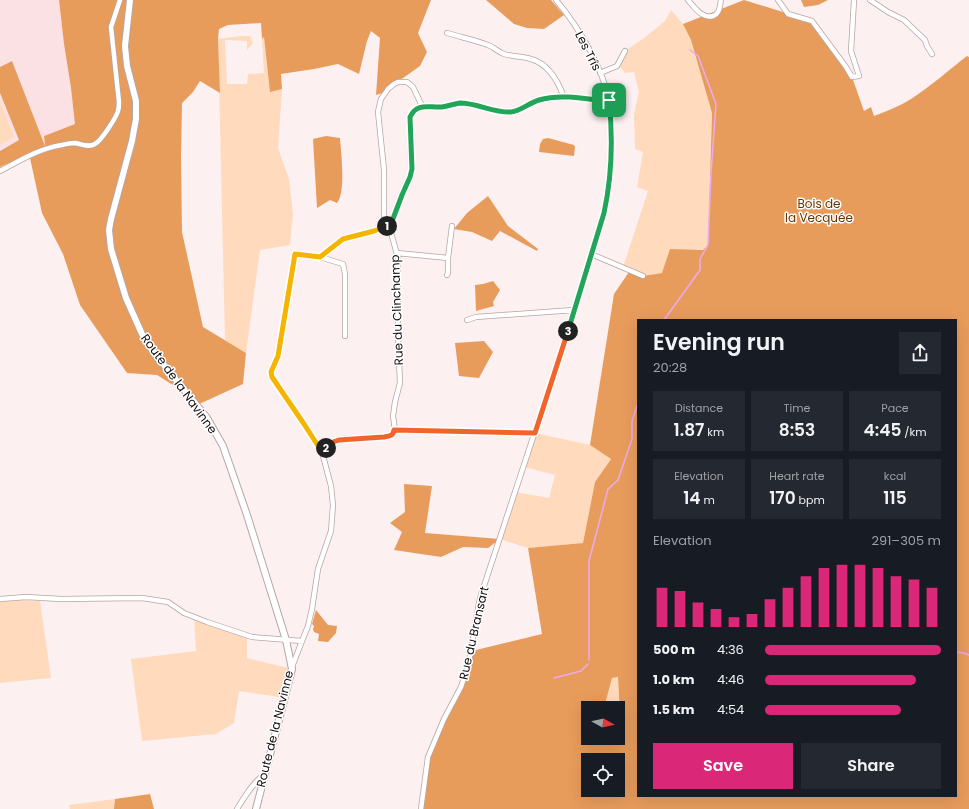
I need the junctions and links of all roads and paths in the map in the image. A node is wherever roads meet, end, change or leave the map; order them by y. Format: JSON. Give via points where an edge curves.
{"nodes":[{"id":1,"x":120,"y":0,"type":"edge"},
{"id":2,"x":130,"y":0,"type":"edge"},
{"id":3,"x":556,"y":0,"type":"edge"},
{"id":4,"x":688,"y":0,"type":"edge"},
{"id":5,"x":721,"y":0,"type":"edge"},
{"id":6,"x":778,"y":0,"type":"edge"},
{"id":7,"x":854,"y":0,"type":"edge"},
{"id":8,"x":870,"y":0,"type":"edge"},
{"id":9,"x":447,"y":33,"type":"dead end"},
{"id":10,"x":625,"y":51,"type":"dead end"},
{"id":11,"x":932,"y":54,"type":"dead end"},
{"id":12,"x":600,"y":73,"type":"junction"},
{"id":13,"x":564,"y":97,"type":"junction"},
{"id":14,"x":609,"y":100,"type":"junction"},
{"id":15,"x":422,"y":106,"type":"junction"},
{"id":16,"x":0,"y":171,"type":"edge"},
{"id":17,"x":388,"y":226,"type":"junction"},
{"id":18,"x":452,"y":226,"type":"dead end"},
{"id":19,"x":397,"y":253,"type":"junction"},
{"id":20,"x":591,"y":254,"type":"junction"},
{"id":21,"x":320,"y":257,"type":"junction"},
{"id":22,"x":448,"y":258,"type":"junction"},
{"id":23,"x":447,"y":275,"type":"dead end"},
{"id":24,"x":643,"y":276,"type":"dead end"},
{"id":25,"x":574,"y":310,"type":"junction"},
{"id":26,"x":467,"y":320,"type":"dead end"},
{"id":27,"x":346,"y":336,"type":"dead end"},
{"id":28,"x":394,"y":430,"type":"junction"},
{"id":29,"x":535,"y":433,"type":"junction"},
{"id":30,"x":322,"y":452,"type":"junction"},
{"id":31,"x":0,"y":599,"type":"edge"},
{"id":32,"x":286,"y":640,"type":"junction"},
{"id":33,"x":302,"y":641,"type":"junction"},
{"id":34,"x":292,"y":669,"type":"junction"},
{"id":35,"x":264,"y":775,"type":"junction"},
{"id":36,"x":237,"y":809,"type":"edge"},
{"id":37,"x":256,"y":809,"type":"edge"},
{"id":38,"x":421,"y":809,"type":"edge"}],
"edges":[{"from":1,"to":16,"type":"street","via":[[111,27],[119,109],[111,125],[94,145],[75,143],[45,149]]},
{"from":2,"to":32,"type":"street","name":"Route de la Navinne","via":[[125,46],[136,101],[136,119],[111,219],[111,249],[126,298],[142,334],[207,418],[223,446]]},
{"from":3,"to":12,"type":"street","name":"Les Trîs","via":[[580,33]]},
{"from":4,"to":5,"type":"street","via":[[699,12],[709,17],[717,14]]},
{"from":6,"to":7,"type":"street","via":[[788,14],[812,22],[852,77],[859,76],[851,51]]},
{"from":8,"to":11,"type":"street","via":[[904,20],[925,40]]},
{"from":9,"to":13,"type":"street","via":[[489,45],[508,55],[532,59],[543,65],[552,73]]},
{"from":10,"to":12,"type":"street","via":[[617,66]]},
{"from":12,"to":14,"type":"street","name":"Les Trîs"},
{"from":13,"to":14,"type":"street"},
{"from":13,"to":15,"type":"street","via":[[540,100],[511,112],[460,103],[442,107]]},
{"from":14,"to":20,"type":"street","name":"Les Trîs","via":[[611,126],[608,195]]},
{"from":15,"to":17,"type":"street","via":[[412,112],[410,117],[410,179]]},
{"from":15,"to":17,"type":"street","name":"Rue du Clinchamp","via":[[413,86],[407,82],[394,84],[381,99],[378,112],[384,170],[384,217]]},
{"from":17,"to":19,"type":"street","name":"Rue du Clinchamp"},
{"from":17,"to":21,"type":"street","via":[[343,239]]},
{"from":18,"to":22,"type":"street"},
{"from":19,"to":22,"type":"street"},
{"from":19,"to":28,"type":"street","name":"Rue du Clinchamp","via":[[400,383],[393,416]]},
{"from":20,"to":24,"type":"street"},
{"from":20,"to":25,"type":"street","name":"Les Trîs"},
{"from":21,"to":27,"type":"street","via":[[343,264]]},
{"from":21,"to":30,"type":"street","via":[[295,254],[278,356],[271,372]]},
{"from":22,"to":23,"type":"street"},
{"from":25,"to":26,"type":"street","via":[[476,317]]},
{"from":25,"to":29,"type":"street","name":"Les Trîs"},
{"from":28,"to":29,"type":"street"},
{"from":28,"to":30,"type":"street","via":[[391,436],[339,440],[330,443]]},
{"from":29,"to":38,"type":"street","name":"Rue du Bransart","via":[[479,603],[465,675],[428,757]]},
{"from":30,"to":33,"type":"street","via":[[331,486],[331,531],[318,569],[312,609]]},
{"from":31,"to":32,"type":"street","via":[[142,598],[168,602],[207,622],[252,637]]},
{"from":32,"to":33,"type":"street"},
{"from":32,"to":34,"type":"street","name":"Route de la Navinne"},
{"from":33,"to":34,"type":"street"},
{"from":34,"to":35,"type":"street","name":"Route de la Navinne"},
{"from":35,"to":36,"type":"street"},
{"from":35,"to":37,"type":"street","name":"Route de la Navinne"}]}
